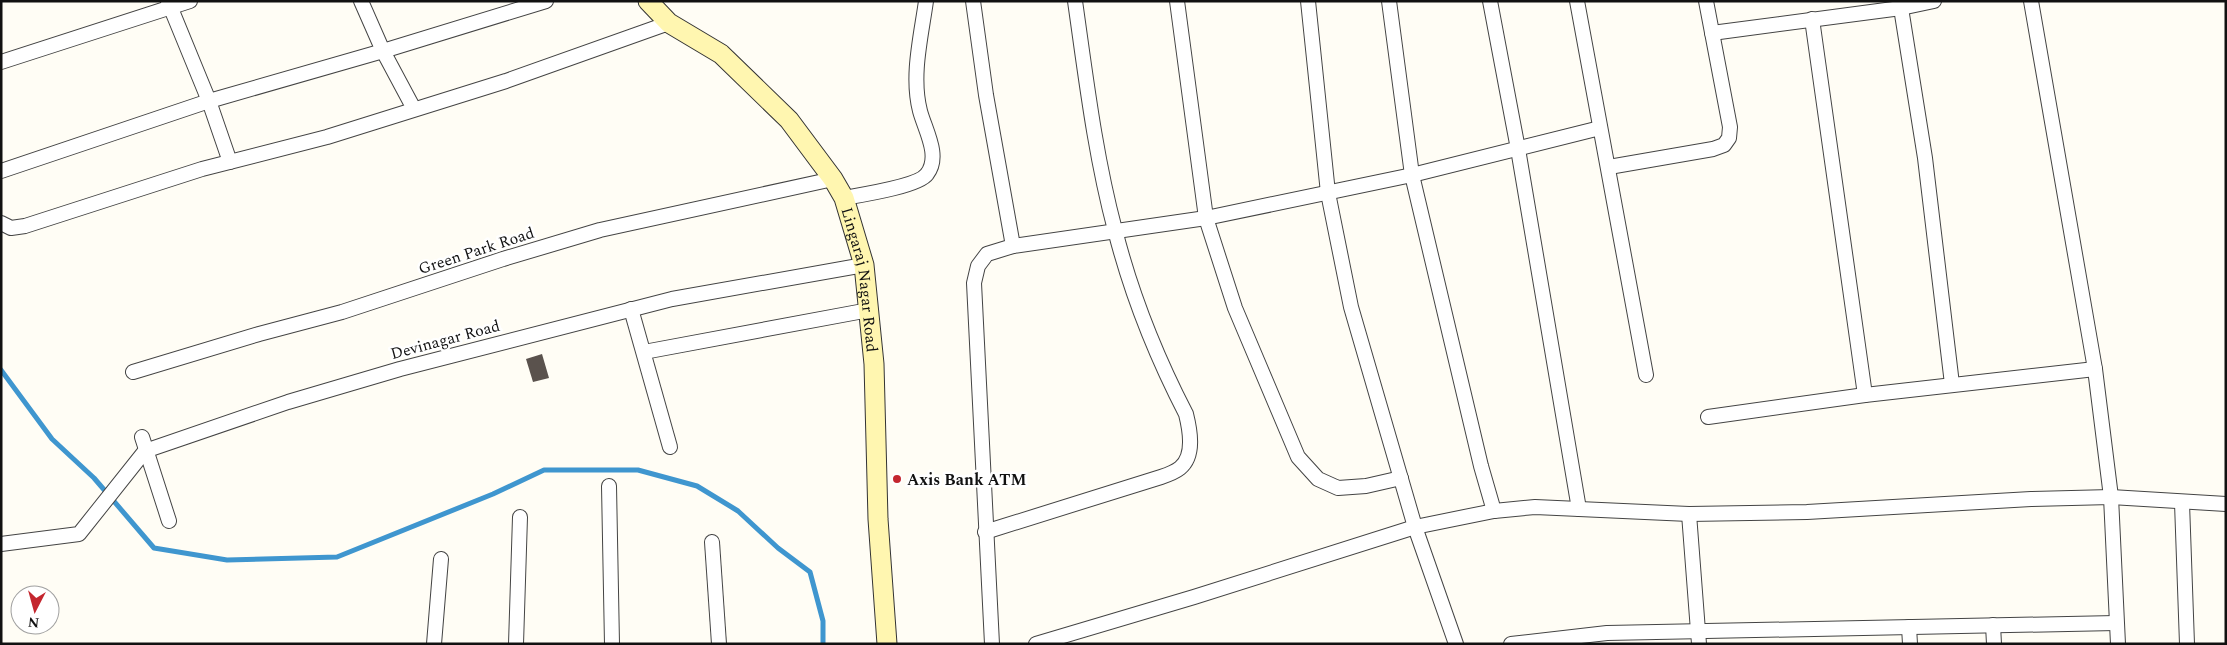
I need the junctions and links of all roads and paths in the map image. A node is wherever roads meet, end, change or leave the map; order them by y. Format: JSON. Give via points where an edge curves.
{"nodes":[{"id":1,"x":190,"y":1,"type":"edge"},
{"id":2,"x":362,"y":1,"type":"edge"},
{"id":3,"x":546,"y":1,"type":"edge"},
{"id":4,"x":648,"y":1,"type":"edge"},
{"id":5,"x":926,"y":1,"type":"edge"},
{"id":6,"x":973,"y":1,"type":"edge"},
{"id":7,"x":1075,"y":1,"type":"edge"},
{"id":8,"x":1177,"y":1,"type":"edge"},
{"id":9,"x":1308,"y":1,"type":"edge"},
{"id":10,"x":1389,"y":1,"type":"edge"},
{"id":11,"x":1490,"y":1,"type":"edge"},
{"id":12,"x":1577,"y":1,"type":"edge"},
{"id":13,"x":1706,"y":1,"type":"edge"},
{"id":14,"x":1934,"y":1,"type":"edge"},
{"id":15,"x":2031,"y":1,"type":"edge"},
{"id":16,"x":169,"y":4,"type":"edge"},
{"id":17,"x":1901,"y":8,"type":"junction"},
{"id":18,"x":1812,"y":19,"type":"junction"},
{"id":19,"x":669,"y":23,"type":"junction"},
{"id":20,"x":1712,"y":33,"type":"junction"},
{"id":21,"x":383,"y":51,"type":"junction"},
{"id":22,"x":1,"y":62,"type":"edge"},
{"id":23,"x":210,"y":101,"type":"junction"},
{"id":24,"x":414,"y":109,"type":"junction"},
{"id":25,"x":1600,"y":128,"type":"junction"},
{"id":26,"x":1518,"y":149,"type":"junction"},
{"id":27,"x":230,"y":162,"type":"junction"},
{"id":28,"x":1608,"y":167,"type":"junction"},
{"id":29,"x":1,"y":171,"type":"edge"},
{"id":30,"x":1412,"y":175,"type":"junction"},
{"id":31,"x":833,"y":179,"type":"junction"},
{"id":32,"x":1328,"y":193,"type":"junction"},
{"id":33,"x":844,"y":198,"type":"junction"},
{"id":34,"x":1206,"y":218,"type":"junction"},
{"id":35,"x":1,"y":223,"type":"edge"},
{"id":36,"x":1115,"y":231,"type":"junction"},
{"id":37,"x":1013,"y":246,"type":"junction"},
{"id":38,"x":864,"y":265,"type":"junction"},
{"id":39,"x":631,"y":309,"type":"junction"},
{"id":40,"x":868,"y":310,"type":"junction"},
{"id":41,"x":644,"y":352,"type":"junction"},
{"id":42,"x":2095,"y":369,"type":"junction"},
{"id":43,"x":133,"y":372,"type":"dead end"},
{"id":44,"x":1646,"y":375,"type":"dead end"},
{"id":45,"x":1952,"y":384,"type":"junction"},
{"id":46,"x":1865,"y":394,"type":"junction"},
{"id":47,"x":1708,"y":418,"type":"dead end"},
{"id":48,"x":142,"y":437,"type":"dead end"},
{"id":49,"x":670,"y":447,"type":"dead end"},
{"id":50,"x":145,"y":451,"type":"junction"},
{"id":51,"x":1401,"y":478,"type":"junction"},
{"id":52,"x":609,"y":486,"type":"dead end"},
{"id":53,"x":2112,"y":497,"type":"junction"},
{"id":54,"x":2182,"y":502,"type":"junction"},
{"id":55,"x":2226,"y":504,"type":"edge"},
{"id":56,"x":1579,"y":509,"type":"junction"},
{"id":57,"x":1494,"y":511,"type":"junction"},
{"id":58,"x":1689,"y":514,"type":"junction"},
{"id":59,"x":520,"y":517,"type":"dead end"},
{"id":60,"x":170,"y":521,"type":"dead end"},
{"id":61,"x":1416,"y":527,"type":"junction"},
{"id":62,"x":986,"y":532,"type":"junction"},
{"id":63,"x":712,"y":542,"type":"dead end"},
{"id":64,"x":1,"y":544,"type":"edge"},
{"id":65,"x":440,"y":560,"type":"dead end"},
{"id":66,"x":2116,"y":623,"type":"junction"},
{"id":67,"x":1993,"y":625,"type":"junction"},
{"id":68,"x":1909,"y":627,"type":"junction"},
{"id":69,"x":1699,"y":637,"type":"edge"},
{"id":70,"x":434,"y":644,"type":"edge"},
{"id":71,"x":516,"y":644,"type":"edge"},
{"id":72,"x":612,"y":644,"type":"edge"},
{"id":73,"x":719,"y":644,"type":"edge"},
{"id":74,"x":887,"y":644,"type":"edge"},
{"id":75,"x":992,"y":644,"type":"edge"},
{"id":76,"x":1036,"y":644,"type":"edge"},
{"id":77,"x":1456,"y":644,"type":"edge"},
{"id":78,"x":1511,"y":644,"type":"edge"},
{"id":79,"x":1910,"y":644,"type":"edge"},
{"id":80,"x":1994,"y":644,"type":"edge"},
{"id":81,"x":2118,"y":644,"type":"edge"},
{"id":82,"x":2186,"y":644,"type":"edge"}],
"edges":[{"from":1,"to":16,"type":"street"},
{"from":2,"to":21,"type":"street"},
{"from":3,"to":21,"type":"street"},
{"from":4,"to":19,"type":"street","name":"Lingaraj Nagar Road"},
{"from":5,"to":33,"type":"street","via":[[916,84],[933,154],[928,173],[919,182]]},
{"from":6,"to":37,"type":"street"},
{"from":7,"to":36,"type":"street","via":[[1098,158]]},
{"from":8,"to":34,"type":"street"},
{"from":9,"to":32,"type":"street"},
{"from":10,"to":30,"type":"street"},
{"from":11,"to":26,"type":"street"},
{"from":12,"to":25,"type":"street"},
{"from":13,"to":20,"type":"street"},
{"from":14,"to":17,"type":"street"},
{"from":15,"to":42,"type":"street"},
{"from":16,"to":22,"type":"street"},
{"from":16,"to":23,"type":"street"},
{"from":17,"to":18,"type":"street"},
{"from":17,"to":45,"type":"street","via":[[1924,158]]},
{"from":18,"to":20,"type":"street"},
{"from":18,"to":46,"type":"street"},
{"from":19,"to":24,"type":"street","via":[[506,81]]},
{"from":19,"to":31,"type":"street","name":"Lingaraj Nagar Road","via":[[721,54],[789,120]]},
{"from":20,"to":28,"type":"street","via":[[1730,127],[1724,146]]},
{"from":21,"to":23,"type":"street"},
{"from":21,"to":24,"type":"street"},
{"from":23,"to":27,"type":"street"},
{"from":23,"to":29,"type":"street"},
{"from":24,"to":27,"type":"street","via":[[327,137]]},
{"from":25,"to":26,"type":"street"},
{"from":25,"to":28,"type":"street"},
{"from":26,"to":30,"type":"street"},
{"from":26,"to":56,"type":"street"},
{"from":27,"to":35,"type":"street","via":[[25,226],[11,228]]},
{"from":28,"to":44,"type":"street"},
{"from":30,"to":32,"type":"street"},
{"from":30,"to":57,"type":"street"},
{"from":31,"to":33,"type":"street","name":"Lingaraj Nagar Road"},
{"from":31,"to":43,"type":"street","name":"Green Park Road","via":[[600,230],[342,312]]},
{"from":32,"to":34,"type":"street"},
{"from":32,"to":51,"type":"street","via":[[1351,307]]},
{"from":33,"to":38,"type":"street","name":"Lingaraj Nagar Road"},
{"from":34,"to":36,"type":"street"},
{"from":34,"to":51,"type":"street","via":[[1235,308],[1298,457],[1318,479],[1338,488]]},
{"from":36,"to":37,"type":"street"},
{"from":36,"to":62,"type":"street","via":[[1140,309],[1186,414],[1190,430],[1189,452],[1181,468],[1161,477]]},
{"from":37,"to":62,"type":"street","via":[[987,254],[978,266],[974,283]]},
{"from":38,"to":39,"type":"street","name":"Devinagar Road","via":[[672,298]]},
{"from":38,"to":40,"type":"street","name":"Lingaraj Nagar Road"},
{"from":39,"to":41,"type":"street"},
{"from":39,"to":50,"type":"street","name":"Devinagar Road","via":[[400,369],[288,402]]},
{"from":40,"to":41,"type":"street"},
{"from":40,"to":74,"type":"street","name":"Lingaraj Nagar Road","via":[[874,364],[878,519]]},
{"from":41,"to":49,"type":"street"},
{"from":42,"to":45,"type":"street"},
{"from":42,"to":53,"type":"street"},
{"from":45,"to":46,"type":"street"},
{"from":46,"to":47,"type":"street"},
{"from":48,"to":50,"type":"street"},
{"from":50,"to":60,"type":"street"},
{"from":50,"to":64,"type":"street","via":[[79,534]]},
{"from":51,"to":61,"type":"street"},
{"from":52,"to":72,"type":"street"},
{"from":53,"to":54,"type":"street"},
{"from":53,"to":58,"type":"street","via":[[1807,512]]},
{"from":53,"to":66,"type":"street"},
{"from":54,"to":55,"type":"street"},
{"from":54,"to":82,"type":"street"},
{"from":56,"to":57,"type":"street","via":[[1535,507]]},
{"from":56,"to":58,"type":"street"},
{"from":57,"to":61,"type":"street"},
{"from":58,"to":69,"type":"street"},
{"from":59,"to":71,"type":"street"},
{"from":61,"to":76,"type":"street"},
{"from":61,"to":77,"type":"street"},
{"from":62,"to":75,"type":"street"},
{"from":63,"to":73,"type":"street"},
{"from":65,"to":70,"type":"street"},
{"from":66,"to":67,"type":"street"},
{"from":66,"to":81,"type":"street"},
{"from":67,"to":68,"type":"street"},
{"from":67,"to":80,"type":"street"},
{"from":68,"to":69,"type":"street"},
{"from":68,"to":79,"type":"street"},
{"from":69,"to":78,"type":"street","via":[[1607,633]]}]}
